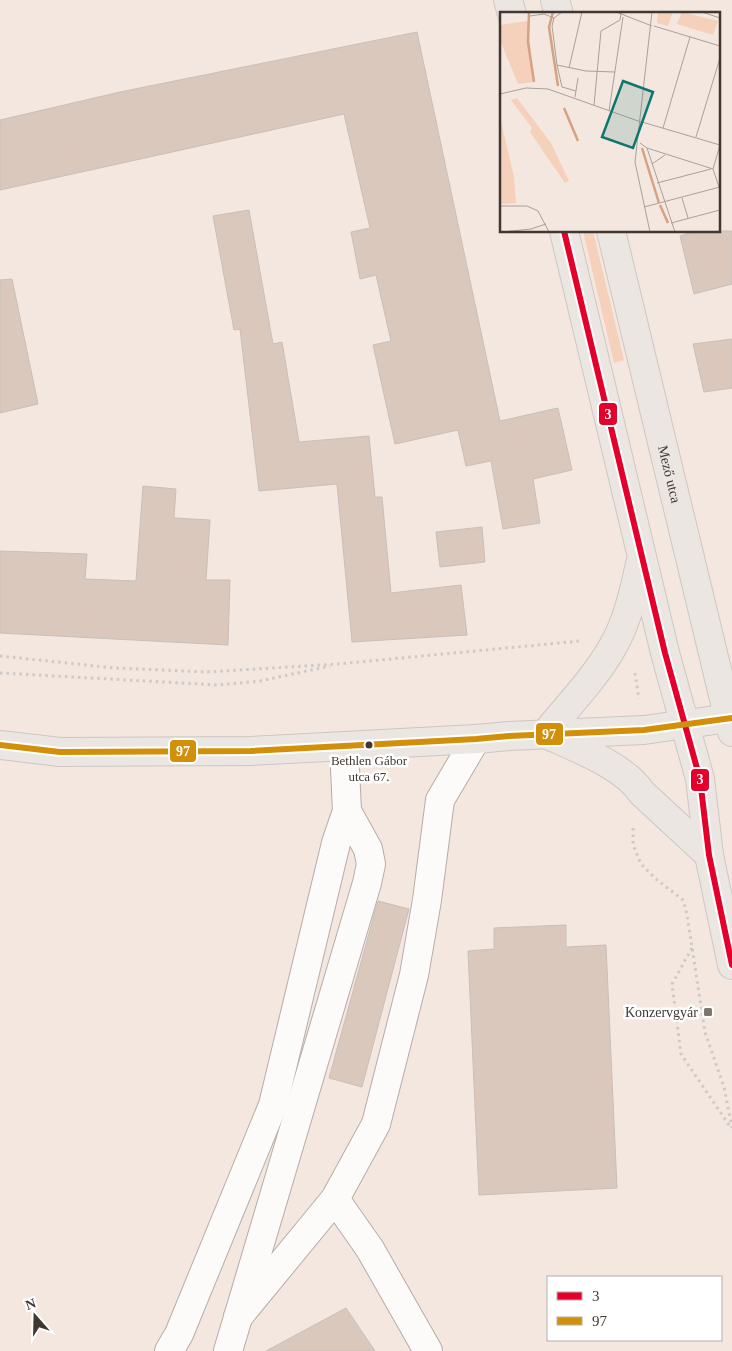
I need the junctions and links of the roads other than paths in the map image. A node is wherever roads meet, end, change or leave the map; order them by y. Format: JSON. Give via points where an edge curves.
{"nodes":[{"id":1,"x":564,"y":232,"type":"edge"},
{"id":2,"x":611,"y":232,"type":"edge"},
{"id":3,"x":642,"y":557,"type":"junction"},
{"id":4,"x":731,"y":723,"type":"edge"},
{"id":5,"x":684,"y":724,"type":"junction"},
{"id":6,"x":545,"y":734,"type":"junction"},
{"id":7,"x":476,"y":739,"type":"junction"},
{"id":8,"x":0,"y":745,"type":"edge"},
{"id":9,"x":344,"y":747,"type":"junction"},
{"id":10,"x":347,"y":812,"type":"junction"},
{"id":11,"x":709,"y":855,"type":"junction"},
{"id":12,"x":732,"y":965,"type":"edge"},
{"id":13,"x":335,"y":1199,"type":"junction"},
{"id":14,"x":238,"y":1317,"type":"junction"},
{"id":15,"x":169,"y":1351,"type":"edge"},
{"id":16,"x":228,"y":1351,"type":"edge"},
{"id":17,"x":428,"y":1351,"type":"edge"}],
"edges":[{"from":1,"to":3,"type":"main road"},
{"from":2,"to":4,"type":"main road","name":"Mező utca"},
{"from":3,"to":5,"type":"main road"},
{"from":3,"to":6,"type":"main road","via":[[634,592],[613,647]]},
{"from":4,"to":5,"type":"main road"},
{"from":5,"to":6,"type":"main road","via":[[644,730]]},
{"from":5,"to":11,"type":"main road","via":[[700,780]]},
{"from":6,"to":7,"type":"main road"},
{"from":6,"to":11,"type":"main road","via":[[591,754],[635,782],[642,793]]},
{"from":7,"to":9,"type":"main road"},
{"from":7,"to":13,"type":"lane","via":[[440,800],[414,975],[376,1124]]},
{"from":8,"to":9,"type":"main road","via":[[60,752]]},
{"from":9,"to":10,"type":"lane"},
{"from":10,"to":14,"type":"lane","via":[[368,849],[371,864]]},
{"from":10,"to":15,"type":"lane","via":[[336,843],[273,1105],[179,1334]]},
{"from":11,"to":12,"type":"main road"},
{"from":13,"to":14,"type":"lane"},
{"from":13,"to":17,"type":"lane","via":[[370,1249]]},
{"from":14,"to":16,"type":"lane"}]}
